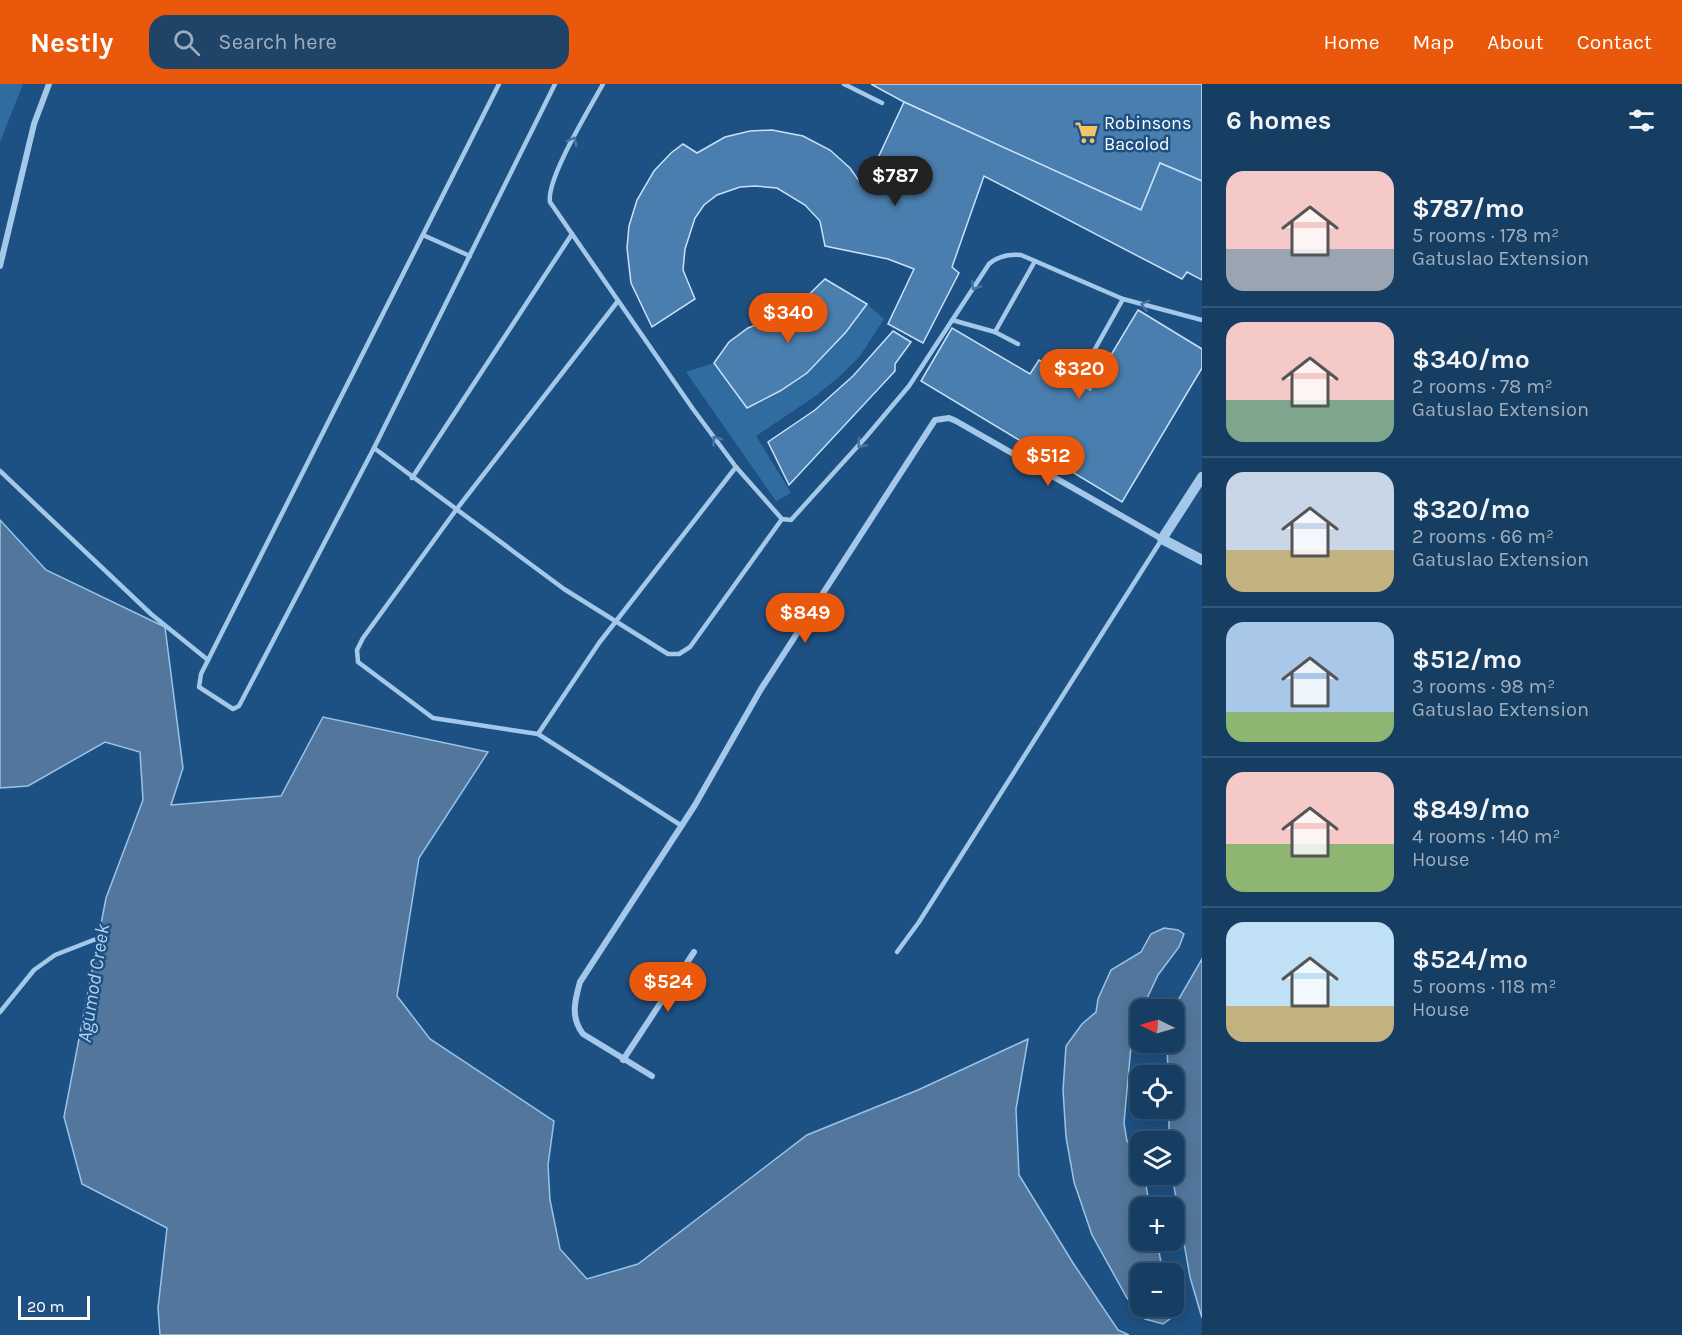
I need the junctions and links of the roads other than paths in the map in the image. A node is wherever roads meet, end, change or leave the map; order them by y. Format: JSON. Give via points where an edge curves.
{"nodes":[{"id":1,"x":49,"y":84,"type":"edge"},
{"id":2,"x":499,"y":84,"type":"edge"},
{"id":3,"x":555,"y":84,"type":"edge"},
{"id":4,"x":603,"y":84,"type":"edge"},
{"id":5,"x":844,"y":84,"type":"edge"},
{"id":6,"x":882,"y":103,"type":"dead end"},
{"id":7,"x":572,"y":234,"type":"junction"},
{"id":8,"x":423,"y":235,"type":"junction"},
{"id":9,"x":470,"y":256,"type":"junction"},
{"id":10,"x":1035,"y":261,"type":"junction"},
{"id":11,"x":0,"y":266,"type":"edge"},
{"id":12,"x":1123,"y":299,"type":"junction"},
{"id":13,"x":618,"y":301,"type":"junction"},
{"id":14,"x":952,"y":320,"type":"junction"},
{"id":15,"x":1202,"y":320,"type":"edge"},
{"id":16,"x":995,"y":332,"type":"junction"},
{"id":17,"x":1018,"y":344,"type":"dead end"},
{"id":18,"x":1081,"y":374,"type":"dead end"},
{"id":19,"x":374,"y":448,"type":"junction"},
{"id":20,"x":736,"y":467,"type":"junction"},
{"id":21,"x":0,"y":471,"type":"edge"},
{"id":22,"x":1202,"y":477,"type":"edge"},
{"id":23,"x":412,"y":478,"type":"junction"},
{"id":24,"x":456,"y":510,"type":"junction"},
{"id":25,"x":782,"y":519,"type":"junction"},
{"id":26,"x":1162,"y":539,"type":"junction"},
{"id":27,"x":1202,"y":560,"type":"edge"},
{"id":28,"x":615,"y":622,"type":"junction"},
{"id":29,"x":208,"y":660,"type":"junction"},
{"id":30,"x":538,"y":734,"type":"junction"},
{"id":31,"x":682,"y":826,"type":"junction"},
{"id":32,"x":96,"y":939,"type":"dead end"},
{"id":33,"x":694,"y":952,"type":"dead end"},
{"id":34,"x":897,"y":952,"type":"dead end"},
{"id":35,"x":0,"y":1012,"type":"edge"},
{"id":36,"x":623,"y":1060,"type":"junction"},
{"id":37,"x":652,"y":1076,"type":"dead end"}],
"edges":[{"from":1,"to":11,"type":"street","via":[[25,158]]},
{"from":2,"to":8,"type":"lane"},
{"from":3,"to":9,"type":"lane"},
{"from":7,"to":4,"type":"lane","one_way":true,"via":[[554,209],[549,194]]},
{"from":5,"to":6,"type":"lane"},
{"from":7,"to":13,"type":"lane"},
{"from":7,"to":23,"type":"lane"},
{"from":8,"to":9,"type":"lane"},
{"from":8,"to":29,"type":"lane"},
{"from":9,"to":19,"type":"lane"},
{"from":10,"to":12,"type":"lane"},
{"from":10,"to":14,"type":"lane","one_way":true,"via":[[1013,254],[994,260]]},
{"from":10,"to":16,"type":"lane"},
{"from":15,"to":12,"type":"lane","one_way":true},
{"from":12,"to":18,"type":"lane"},
{"from":20,"to":13,"type":"lane","one_way":true},
{"from":13,"to":24,"type":"lane"},
{"from":14,"to":16,"type":"lane"},
{"from":14,"to":25,"type":"lane","one_way":true,"via":[[909,386],[866,437],[791,520]]},
{"from":16,"to":17,"type":"lane"},
{"from":19,"to":23,"type":"lane"},
{"from":19,"to":29,"type":"lane","via":[[239,706],[233,709],[199,687]]},
{"from":20,"to":25,"type":"lane"},
{"from":20,"to":28,"type":"lane"},
{"from":21,"to":29,"type":"lane","via":[[151,614]]},
{"from":22,"to":26,"type":"street"},
{"from":23,"to":24,"type":"lane"},
{"from":24,"to":28,"type":"lane"},
{"from":24,"to":30,"type":"lane","via":[[363,638],[357,650],[358,662],[433,718]]},
{"from":25,"to":28,"type":"lane","via":[[690,647],[679,654],[663,652]]},
{"from":26,"to":27,"type":"street"},
{"from":26,"to":31,"type":"street","via":[[956,421],[935,420],[761,689]]},
{"from":26,"to":34,"type":"lane"},
{"from":28,"to":30,"type":"lane"},
{"from":30,"to":31,"type":"lane"},
{"from":31,"to":36,"type":"street","via":[[580,982],[575,999],[574,1015],[583,1034]]},
{"from":32,"to":35,"type":"lane","via":[[55,955],[34,970]]},
{"from":33,"to":36,"type":"street"},
{"from":36,"to":37,"type":"street"}]}
